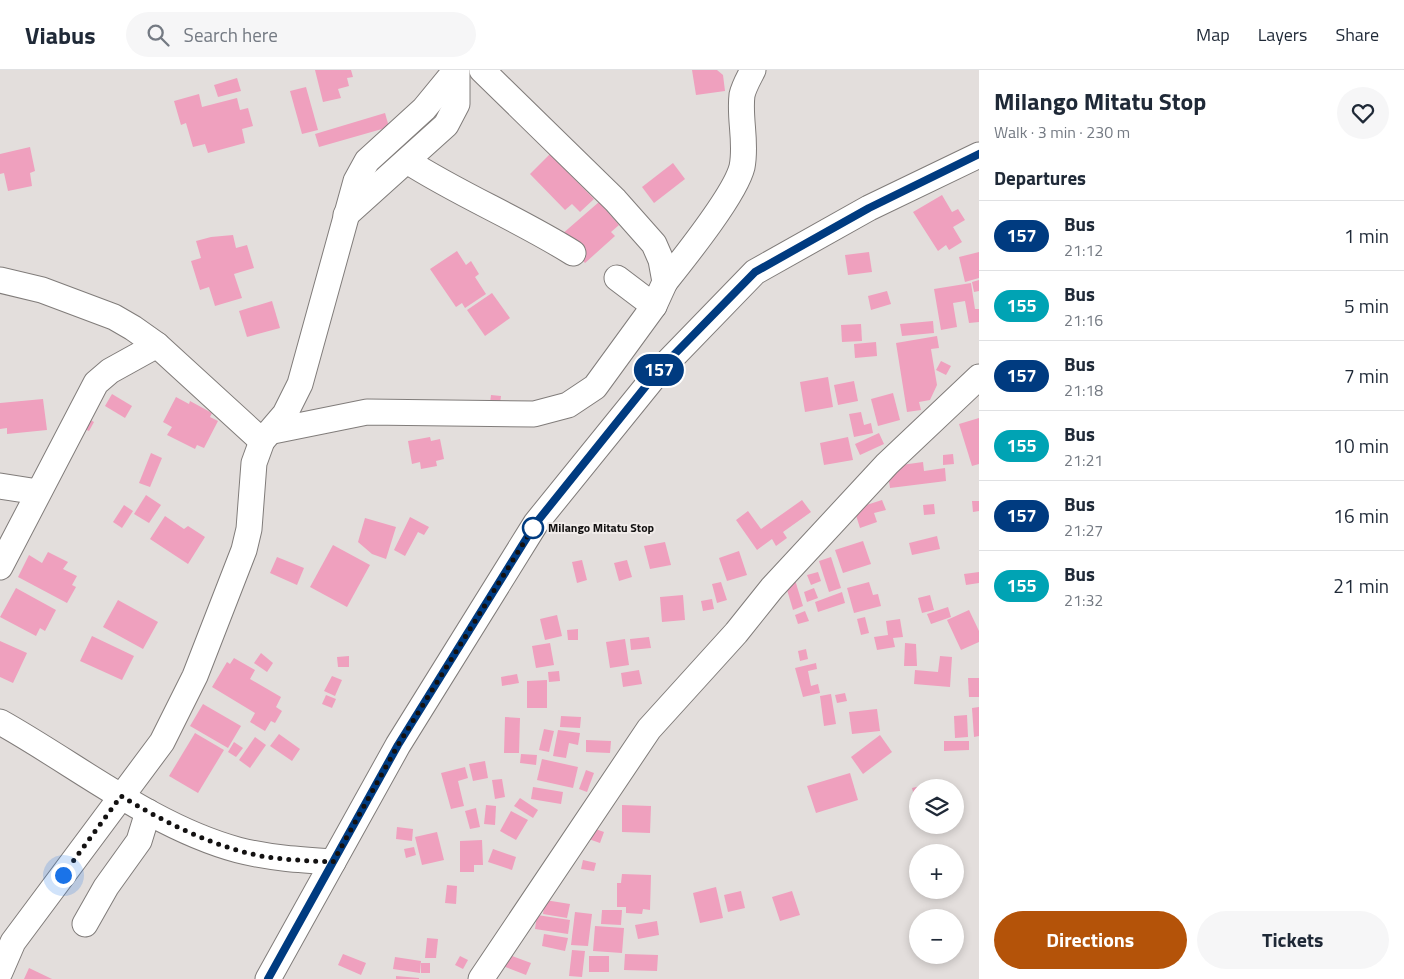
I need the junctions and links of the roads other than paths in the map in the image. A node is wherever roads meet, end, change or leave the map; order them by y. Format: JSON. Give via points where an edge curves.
{"nodes":[{"id":1,"x":457,"y":70,"type":"edge"},
{"id":2,"x":482,"y":70,"type":"edge"},
{"id":3,"x":753,"y":70,"type":"edge"},
{"id":4,"x":979,"y":154,"type":"edge"},
{"id":5,"x":407,"y":161,"type":"junction"},
{"id":6,"x":346,"y":215,"type":"junction"},
{"id":7,"x":573,"y":253,"type":"dead end"},
{"id":8,"x":617,"y":278,"type":"dead end"},
{"id":9,"x":0,"y":280,"type":"edge"},
{"id":10,"x":665,"y":282,"type":"junction"},
{"id":11,"x":654,"y":306,"type":"junction"},
{"id":12,"x":157,"y":345,"type":"junction"},
{"id":13,"x":979,"y":377,"type":"edge"},
{"id":14,"x":268,"y":436,"type":"junction"},
{"id":15,"x":0,"y":486,"type":"edge"},
{"id":16,"x":38,"y":492,"type":"junction"},
{"id":17,"x":0,"y":567,"type":"edge"},
{"id":18,"x":0,"y":722,"type":"edge"},
{"id":19,"x":121,"y":796,"type":"junction"},
{"id":20,"x":148,"y":812,"type":"junction"},
{"id":21,"x":333,"y":862,"type":"junction"},
{"id":22,"x":85,"y":924,"type":"dead end"},
{"id":23,"x":0,"y":972,"type":"edge"},
{"id":24,"x":268,"y":979,"type":"edge"},
{"id":25,"x":481,"y":979,"type":"edge"}],
"edges":[{"from":1,"to":5,"type":"street","via":[[459,95],[452,116]]},
{"from":1,"to":6,"type":"street","via":[[424,109],[366,161]]},
{"from":2,"to":10,"type":"street","via":[[640,226],[654,244]]},
{"from":3,"to":10,"type":"street","via":[[742,96],[745,135],[741,170],[693,246]]},
{"from":4,"to":21,"type":"street","via":[[863,211],[755,272],[658,371],[536,523],[398,745]]},
{"from":5,"to":6,"type":"street"},
{"from":5,"to":7,"type":"street"},
{"from":6,"to":14,"type":"street","via":[[300,384],[285,414]]},
{"from":8,"to":11,"type":"street"},
{"from":9,"to":12,"type":"street","via":[[42,290],[114,317]]},
{"from":10,"to":11,"type":"street"},
{"from":11,"to":14,"type":"street","via":[[595,387],[568,405],[534,414],[367,412]]},
{"from":12,"to":14,"type":"street"},
{"from":12,"to":16,"type":"street","via":[[110,371],[96,384]]},
{"from":13,"to":25,"type":"street","via":[[887,464],[772,588],[649,729]]},
{"from":14,"to":19,"type":"street","via":[[254,464],[249,529],[244,550],[195,676],[162,742]]},
{"from":15,"to":16,"type":"street"},
{"from":16,"to":17,"type":"street"},
{"from":18,"to":19,"type":"street"},
{"from":19,"to":20,"type":"street"},
{"from":19,"to":23,"type":"street","via":[[13,942]]},
{"from":20,"to":21,"type":"street","via":[[236,849],[266,857]]},
{"from":20,"to":22,"type":"street","via":[[140,841],[106,887]]},
{"from":21,"to":24,"type":"street"}]}
